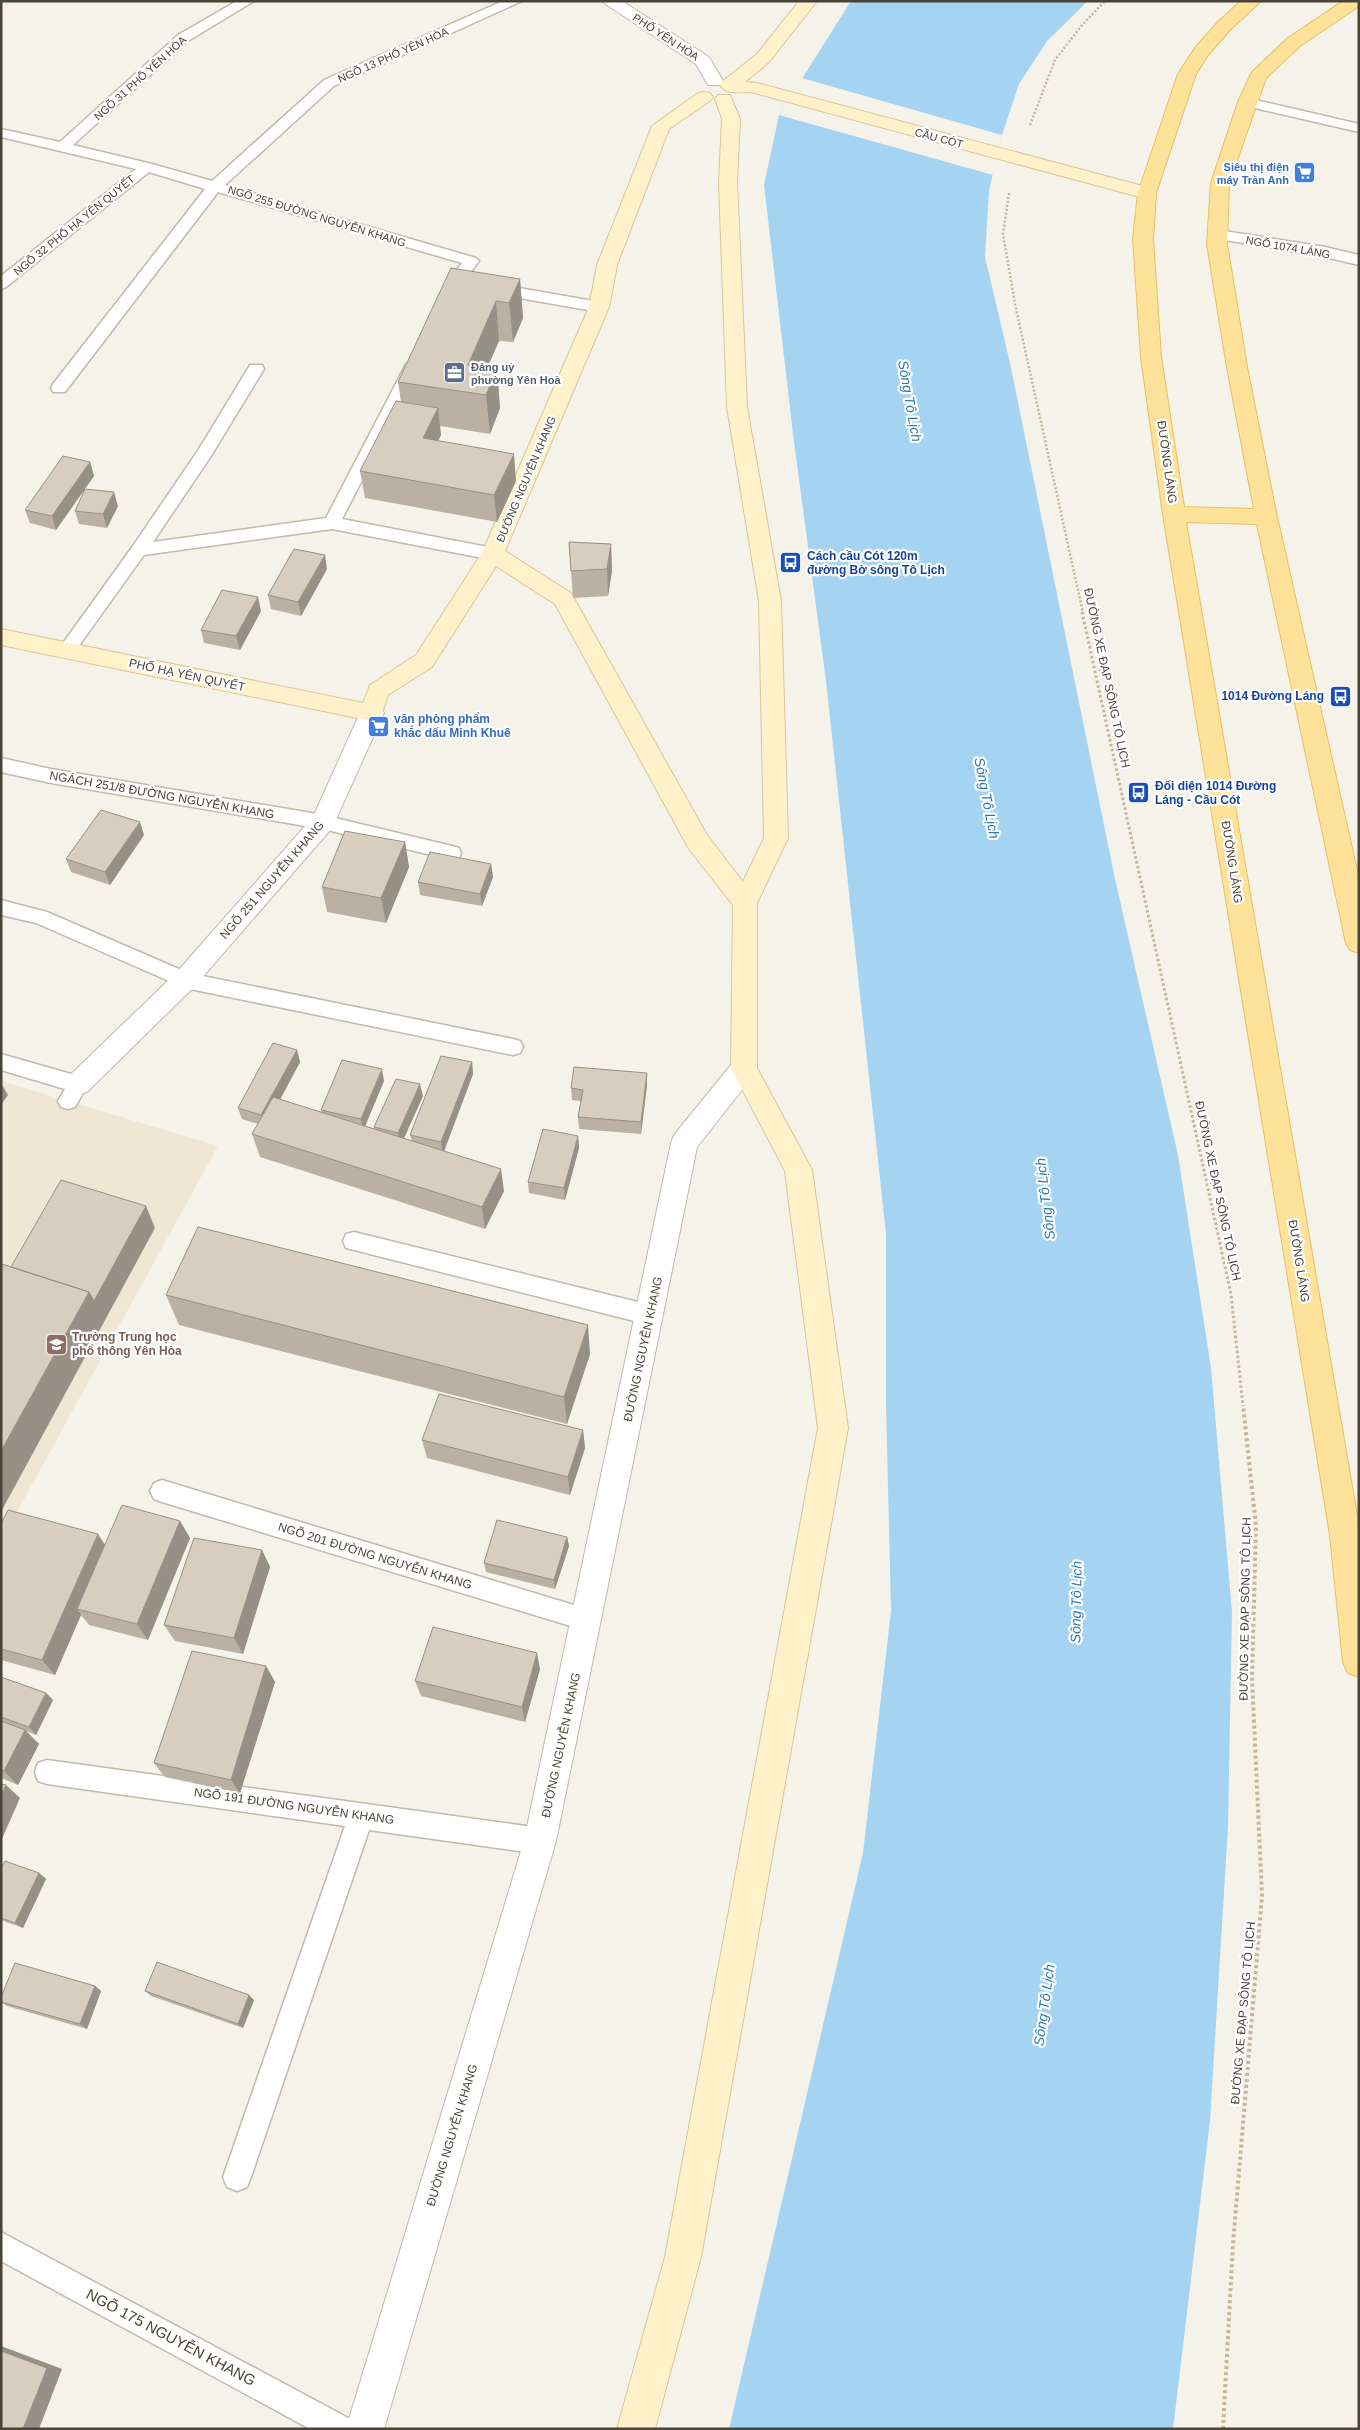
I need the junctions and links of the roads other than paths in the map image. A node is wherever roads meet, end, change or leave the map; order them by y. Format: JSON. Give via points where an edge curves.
{"nodes":[{"id":1,"x":247,"y":1,"type":"edge"},
{"id":2,"x":515,"y":1,"type":"edge"},
{"id":3,"x":610,"y":1,"type":"edge"},
{"id":4,"x":808,"y":1,"type":"edge"},
{"id":5,"x":1252,"y":1,"type":"edge"},
{"id":6,"x":1355,"y":1,"type":"edge"},
{"id":7,"x":720,"y":90,"type":"junction"},
{"id":8,"x":1247,"y":102,"type":"junction"},
{"id":9,"x":1359,"y":128,"type":"edge"},
{"id":10,"x":1,"y":133,"type":"edge"},
{"id":11,"x":64,"y":146,"type":"junction"},
{"id":12,"x":148,"y":167,"type":"junction"},
{"id":13,"x":215,"y":186,"type":"junction"},
{"id":14,"x":1146,"y":193,"type":"junction"},
{"id":15,"x":1218,"y":235,"type":"junction"},
{"id":16,"x":1359,"y":260,"type":"edge"},
{"id":17,"x":458,"y":279,"type":"junction"},
{"id":18,"x":1,"y":284,"type":"edge"},
{"id":19,"x":449,"y":297,"type":"edge"},
{"id":20,"x":598,"y":307,"type":"junction"},
{"id":21,"x":417,"y":358,"type":"edge"},
{"id":22,"x":256,"y":369,"type":"dead end"},
{"id":23,"x":60,"y":388,"type":"dead end"},
{"id":24,"x":1174,"y":514,"type":"junction"},
{"id":25,"x":1266,"y":517,"type":"junction"},
{"id":26,"x":332,"y":523,"type":"junction"},
{"id":27,"x":139,"y":550,"type":"junction"},
{"id":28,"x":493,"y":554,"type":"junction"},
{"id":29,"x":1,"y":637,"type":"edge"},
{"id":30,"x":67,"y":650,"type":"junction"},
{"id":31,"x":372,"y":713,"type":"junction"},
{"id":32,"x":1,"y":765,"type":"edge"},
{"id":33,"x":324,"y":822,"type":"junction"},
{"id":34,"x":452,"y":853,"type":"dead end"},
{"id":35,"x":746,"y":903,"type":"junction"},
{"id":36,"x":1,"y":907,"type":"edge"},
{"id":37,"x":1356,"y":913,"type":"edge"},
{"id":38,"x":1359,"y":942,"type":"edge"},
{"id":39,"x":185,"y":980,"type":"junction"},
{"id":40,"x":513,"y":1047,"type":"dead end"},
{"id":41,"x":1,"y":1062,"type":"edge"},
{"id":42,"x":744,"y":1068,"type":"junction"},
{"id":43,"x":73,"y":1093,"type":"joint"},
{"id":44,"x":354,"y":1241,"type":"dead end"},
{"id":45,"x":650,"y":1315,"type":"junction"},
{"id":46,"x":162,"y":1491,"type":"dead end"},
{"id":47,"x":587,"y":1620,"type":"junction"},
{"id":48,"x":1359,"y":1662,"type":"edge"},
{"id":49,"x":47,"y":1772,"type":"dead end"},
{"id":50,"x":361,"y":1816,"type":"junction"},
{"id":51,"x":540,"y":1841,"type":"junction"},
{"id":52,"x":236,"y":2177,"type":"dead end"},
{"id":53,"x":1,"y":2246,"type":"edge"},
{"id":54,"x":340,"y":2429,"type":"edge"},
{"id":55,"x":365,"y":2429,"type":"edge"},
{"id":56,"x":636,"y":2429,"type":"edge"}],
"edges":[{"from":1,"to":11,"type":"lane","name":"NGÕ 31 PHỐ YÊN HÒA","via":[[183,38]]},
{"from":2,"to":13,"type":"lane","name":"NGÕ 13 PHỐ YÊN HÒA","via":[[329,84]]},
{"from":3,"to":7,"type":"street","name":"PHỐ YÊN HÒA","via":[[703,61]]},
{"from":4,"to":7,"type":"main road","name":"ĐƯỜNG NGUYỄN KHANG","via":[[763,58]]},
{"from":5,"to":14,"type":"main road","name":"ĐƯỜNG LÁNG","via":[[1200,52],[1187,74]]},
{"from":6,"to":8,"type":"main road","via":[[1312,28],[1276,58],[1258,76]]},
{"from":7,"to":14,"type":"main road","name":"CẦU CÓT","via":[[751,87]]},
{"from":7,"to":20,"type":"main road","name":"ĐƯỜNG NGUYỄN KHANG","via":[[661,126],[607,265]]},
{"from":7,"to":35,"type":"main road","via":[[731,119],[728,182],[737,407],[770,600],[776,838]]},
{"from":8,"to":9,"type":"lane"},
{"from":8,"to":15,"type":"main road","via":[[1220,183]]},
{"from":10,"to":11,"type":"lane","name":"NGÕ 255 ĐƯỜNG NGUYỄN KHANG"},
{"from":11,"to":12,"type":"lane","name":"NGÕ 255 ĐƯỜNG NGUYỄN KHANG"},
{"from":12,"to":13,"type":"lane","name":"NGÕ 255 ĐƯỜNG NGUYỄN KHANG"},
{"from":12,"to":18,"type":"lane","name":"NGÕ 32 PHỐ HẠ YÊN QUYẾT"},
{"from":13,"to":17,"type":"lane","name":"NGÕ 255 ĐƯỜNG NGUYỄN KHANG","via":[[471,261]]},
{"from":13,"to":23,"type":"lane","name":"NGÕ 13 PHỐ YÊN HÒA"},
{"from":14,"to":24,"type":"main road","name":"ĐƯỜNG LÁNG","via":[[1142,239],[1151,357]]},
{"from":15,"to":16,"type":"lane","name":"NGÕ 1074 LÁNG"},
{"from":15,"to":25,"type":"main road","via":[[1237,367]]},
{"from":17,"to":19,"type":"lane"},
{"from":17,"to":20,"type":"lane"},
{"from":20,"to":28,"type":"main road","name":"ĐƯỜNG NGUYỄN KHANG"},
{"from":21,"to":26,"type":"lane"},
{"from":22,"to":27,"type":"lane"},
{"from":24,"to":25,"type":"main road"},
{"from":24,"to":48,"type":"main road","name":"ĐƯỜNG LÁNG","via":[[1345,1535]]},
{"from":25,"to":37,"type":"main road"},
{"from":26,"to":27,"type":"lane"},
{"from":26,"to":28,"type":"lane"},
{"from":27,"to":30,"type":"lane"},
{"from":28,"to":31,"type":"main road","name":"NGÕ 251 NGUYỄN KHANG","via":[[424,661],[378,691]]},
{"from":28,"to":35,"type":"main road","name":"ĐƯỜNG NGUYỄN KHANG","via":[[563,599],[698,842]]},
{"from":29,"to":30,"type":"main road","name":"PHỐ HẠ YÊN QUYẾT"},
{"from":30,"to":31,"type":"main road","name":"PHỐ HẠ YÊN QUYẾT"},
{"from":31,"to":33,"type":"street","name":"NGÕ 251 NGUYỄN KHANG"},
{"from":32,"to":33,"type":"lane","name":"NGÁCH 251/8 ĐƯỜNG NGUYỄN KHANG"},
{"from":33,"to":34,"type":"lane","name":"NGÁCH 251/8 ĐƯỜNG NGUYỄN KHANG"},
{"from":33,"to":39,"type":"street","name":"NGÕ 251 NGUYỄN KHANG"},
{"from":35,"to":42,"type":"main road"},
{"from":36,"to":39,"type":"lane","via":[[40,917]]},
{"from":37,"to":38,"type":"main road"},
{"from":39,"to":40,"type":"lane"},
{"from":39,"to":43,"type":"street","name":"NGÕ 251 NGUYỄN KHANG"},
{"from":41,"to":43,"type":"lane"},
{"from":42,"to":45,"type":"street","name":"ĐƯỜNG NGUYỄN KHANG","via":[[684,1142]]},
{"from":42,"to":56,"type":"main road","via":[[798,1170],[833,1428],[683,2257]]},
{"from":44,"to":45,"type":"lane"},
{"from":45,"to":47,"type":"street","name":"ĐƯỜNG NGUYỄN KHANG"},
{"from":46,"to":47,"type":"lane","name":"NGÕ 201 ĐƯỜNG NGUYỄN KHANG"},
{"from":47,"to":51,"type":"street","name":"ĐƯỜNG NGUYỄN KHANG"},
{"from":49,"to":50,"type":"lane","name":"NGÕ 191 ĐƯỜNG NGUYỄN KHANG"},
{"from":50,"to":51,"type":"lane","name":"NGÕ 191 ĐƯỜNG NGUYỄN KHANG"},
{"from":50,"to":52,"type":"lane"},
{"from":51,"to":55,"type":"street","name":"ĐƯỜNG NGUYỄN KHANG"},
{"from":53,"to":54,"type":"lane","name":"NGÕ 175 NGUYỄN KHANG"}]}
